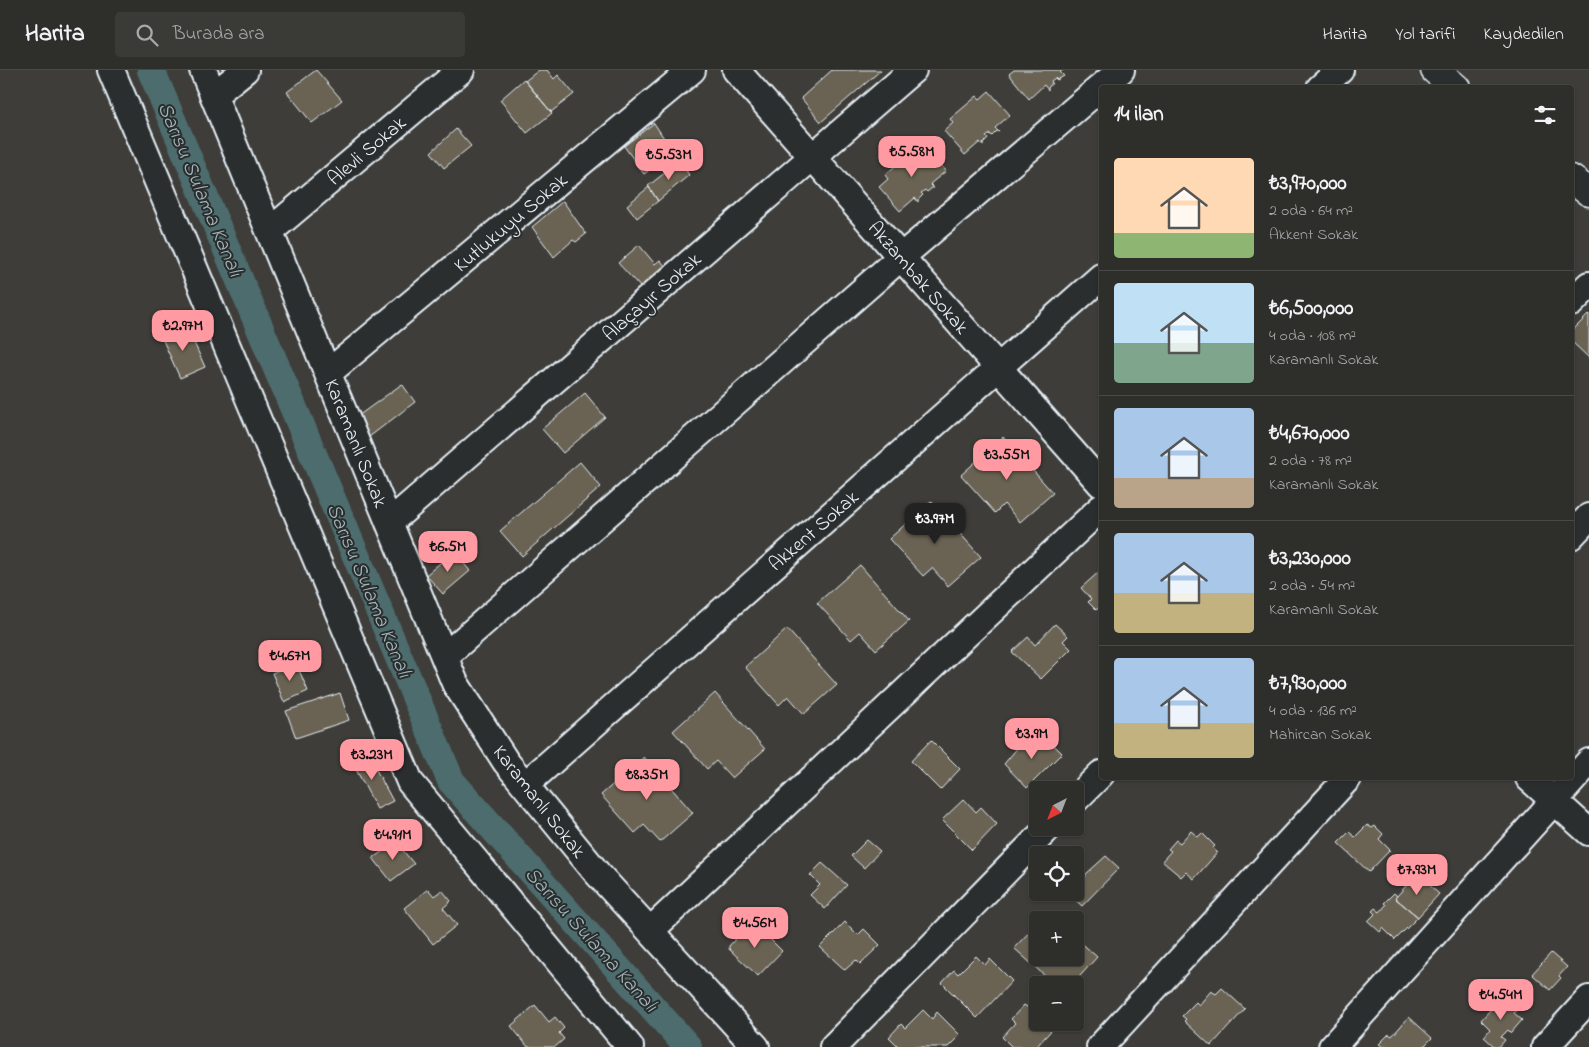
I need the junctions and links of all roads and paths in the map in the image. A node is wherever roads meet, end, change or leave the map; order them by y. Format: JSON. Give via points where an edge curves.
{"nodes":[{"id":1,"x":111,"y":70,"type":"edge"},
{"id":2,"x":203,"y":70,"type":"edge"},
{"id":3,"x":245,"y":70,"type":"edge"},
{"id":4,"x":462,"y":70,"type":"edge"},
{"id":5,"x":692,"y":70,"type":"edge"},
{"id":6,"x":736,"y":70,"type":"edge"},
{"id":7,"x":913,"y":70,"type":"edge"},
{"id":8,"x":1121,"y":70,"type":"edge"},
{"id":9,"x":1340,"y":70,"type":"edge"},
{"id":10,"x":1435,"y":70,"type":"edge"},
{"id":11,"x":1103,"y":85,"type":"edge"},
{"id":12,"x":1323,"y":85,"type":"edge"},
{"id":13,"x":1452,"y":85,"type":"edge"},
{"id":14,"x":1099,"y":89,"type":"edge"},
{"id":15,"x":214,"y":95,"type":"junction"},
{"id":16,"x":812,"y":157,"type":"junction"},
{"id":17,"x":1574,"y":181,"type":"edge"},
{"id":18,"x":1589,"y":192,"type":"edge"},
{"id":19,"x":270,"y":231,"type":"junction"},
{"id":20,"x":901,"y":257,"type":"junction"},
{"id":21,"x":1099,"y":279,"type":"edge"},
{"id":22,"x":1589,"y":285,"type":"edge"},
{"id":23,"x":1574,"y":300,"type":"edge"},
{"id":24,"x":998,"y":367,"type":"junction"},
{"id":25,"x":328,"y":374,"type":"junction"},
{"id":26,"x":1099,"y":482,"type":"edge"},
{"id":27,"x":1099,"y":510,"type":"edge"},
{"id":28,"x":1589,"y":516,"type":"edge"},
{"id":29,"x":390,"y":523,"type":"junction"},
{"id":30,"x":1574,"y":533,"type":"edge"},
{"id":31,"x":445,"y":656,"type":"junction"},
{"id":32,"x":1589,"y":762,"type":"edge"},
{"id":33,"x":1099,"y":776,"type":"edge"},
{"id":34,"x":1574,"y":778,"type":"edge"},
{"id":35,"x":1346,"y":780,"type":"edge"},
{"id":36,"x":1531,"y":780,"type":"edge"},
{"id":37,"x":1572,"y":780,"type":"edge"},
{"id":38,"x":525,"y":784,"type":"junction"},
{"id":39,"x":1084,"y":791,"type":"edge"},
{"id":40,"x":1554,"y":800,"type":"junction"},
{"id":41,"x":1589,"y":832,"type":"edge"},
{"id":42,"x":1040,"y":836,"type":"edge"},
{"id":43,"x":650,"y":931,"type":"junction"},
{"id":44,"x":1589,"y":999,"type":"edge"},
{"id":45,"x":630,"y":1047,"type":"edge"},
{"id":46,"x":756,"y":1047,"type":"edge"},
{"id":47,"x":833,"y":1047,"type":"edge"},
{"id":48,"x":1100,"y":1047,"type":"edge"},
{"id":49,"x":1332,"y":1047,"type":"edge"},
{"id":50,"x":1544,"y":1047,"type":"edge"}],
"edges":[{"from":1,"to":45,"type":"street","via":[[410,782]]},
{"from":2,"to":15,"type":"street","name":"Karamanlı Sokak"},
{"from":3,"to":15,"type":"street"},
{"from":4,"to":19,"type":"street","name":"Alevli Sokak"},
{"from":5,"to":25,"type":"street","name":"Kutlukuyu Sokak"},
{"from":6,"to":16,"type":"street","name":"Akzambak Sokak"},
{"from":7,"to":16,"type":"street","name":"Alaçayır Sokak"},
{"from":8,"to":11,"type":"street"},
{"from":9,"to":12,"type":"street"},
{"from":10,"to":13,"type":"street"},
{"from":14,"to":20,"type":"street"},
{"from":15,"to":19,"type":"street","name":"Karamanlı Sokak"},
{"from":16,"to":20,"type":"street","name":"Akzambak Sokak"},
{"from":16,"to":29,"type":"street","name":"Alaçayır Sokak"},
{"from":17,"to":18,"type":"street"},
{"from":19,"to":25,"type":"street","name":"Karamanlı Sokak"},
{"from":20,"to":24,"type":"street","name":"Akzambak Sokak"},
{"from":20,"to":31,"type":"street"},
{"from":21,"to":24,"type":"street","name":"Akkent Sokak"},
{"from":22,"to":23,"type":"street"},
{"from":24,"to":26,"type":"street","name":"Akzambak Sokak"},
{"from":24,"to":38,"type":"street","name":"Akkent Sokak"},
{"from":25,"to":29,"type":"street","name":"Karamanlı Sokak"},
{"from":27,"to":43,"type":"street"},
{"from":28,"to":30,"type":"street"},
{"from":29,"to":31,"type":"street","name":"Karamanlı Sokak"},
{"from":31,"to":38,"type":"street","name":"Karamanlı Sokak","via":[[455,683],[506,762]]},
{"from":32,"to":34,"type":"street"},
{"from":33,"to":39,"type":"street"},
{"from":35,"to":48,"type":"street"},
{"from":36,"to":40,"type":"street"},
{"from":37,"to":40,"type":"street"},
{"from":38,"to":43,"type":"street","name":"Karamanlı Sokak","via":[[597,873]]},
{"from":40,"to":41,"type":"street"},
{"from":40,"to":49,"type":"street"},
{"from":42,"to":47,"type":"street"},
{"from":43,"to":46,"type":"street","name":"Karamanlı Sokak"},
{"from":44,"to":50,"type":"street"}]}
